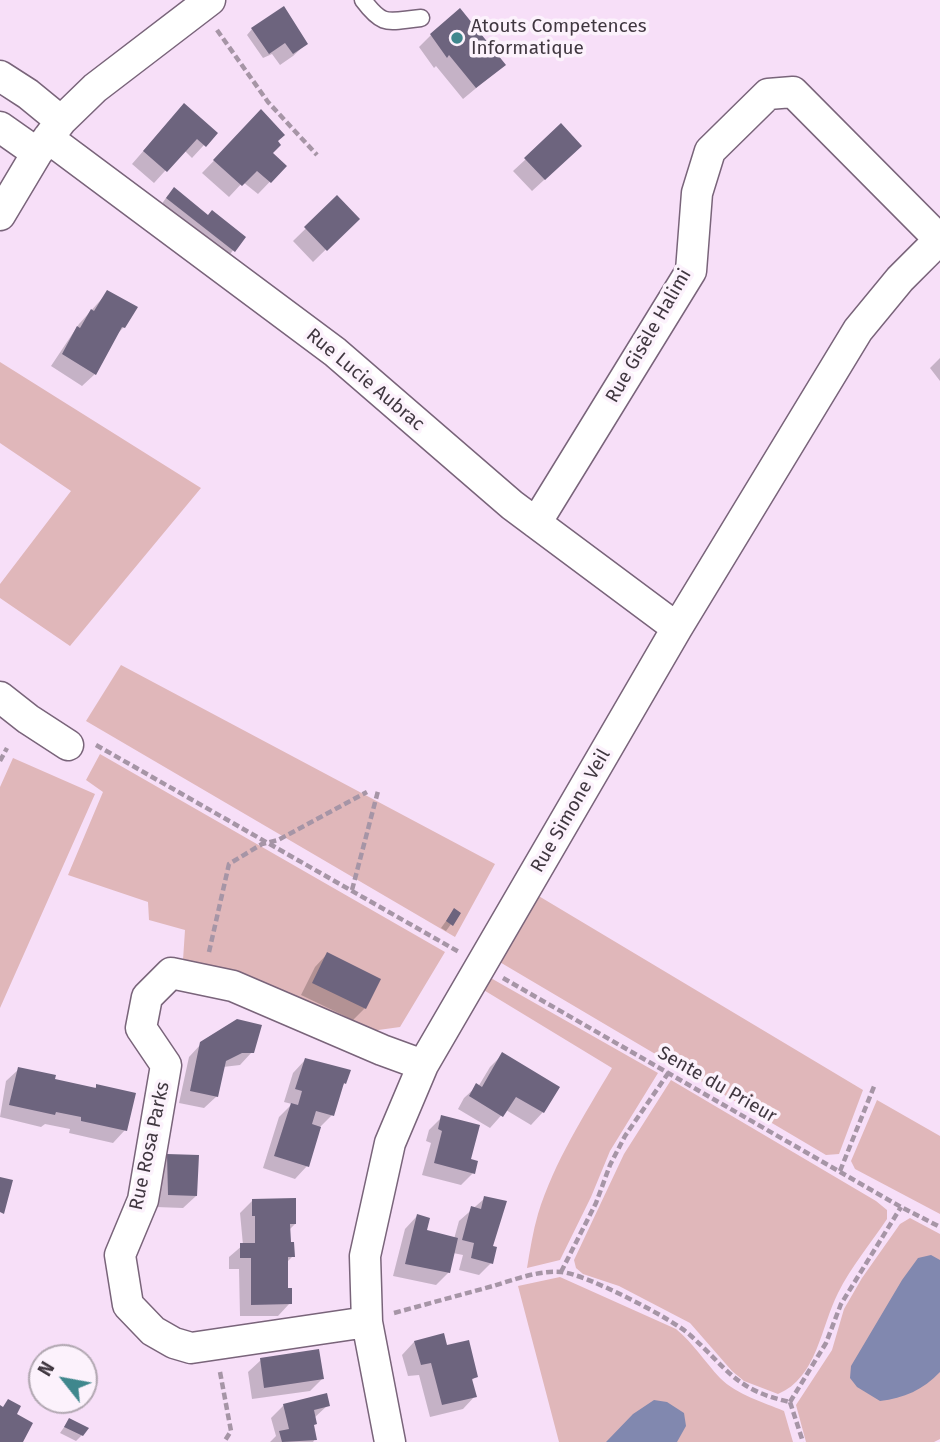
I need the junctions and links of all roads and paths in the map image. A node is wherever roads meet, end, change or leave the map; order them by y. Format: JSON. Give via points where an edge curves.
{"nodes":[{"id":1,"x":362,"y":0,"type":"edge"},
{"id":2,"x":205,"y":3,"type":"edge"},
{"id":3,"x":421,"y":18,"type":"dead end"},
{"id":4,"x":0,"y":76,"type":"edge"},
{"id":5,"x":0,"y":127,"type":"edge"},
{"id":6,"x":49,"y":137,"type":"junction"},
{"id":7,"x":317,"y":155,"type":"dead end"},
{"id":8,"x":0,"y":215,"type":"edge"},
{"id":9,"x":939,"y":239,"type":"edge"},
{"id":10,"x":536,"y":523,"type":"junction"},
{"id":11,"x":677,"y":628,"type":"junction"},
{"id":12,"x":2,"y":704,"type":"edge"},
{"id":13,"x":68,"y":745,"type":"joint"},
{"id":14,"x":7,"y":748,"type":"dead end"},
{"id":15,"x":0,"y":761,"type":"edge"},
{"id":16,"x":378,"y":791,"type":"dead end"},
{"id":17,"x":367,"y":792,"type":"dead end"},
{"id":18,"x":269,"y":842,"type":"junction"},
{"id":19,"x":352,"y":890,"type":"junction"},
{"id":20,"x":481,"y":966,"type":"junction"},
{"id":21,"x":203,"y":981,"type":"junction"},
{"id":22,"x":423,"y":1065,"type":"junction"},
{"id":23,"x":668,"y":1072,"type":"junction"},
{"id":24,"x":875,"y":1084,"type":"dead end"},
{"id":25,"x":840,"y":1171,"type":"junction"},
{"id":26,"x":901,"y":1207,"type":"junction"},
{"id":27,"x":940,"y":1227,"type":"edge"},
{"id":28,"x":561,"y":1272,"type":"junction"},
{"id":29,"x":367,"y":1322,"type":"junction"},
{"id":30,"x":214,"y":1345,"type":"junction"},
{"id":31,"x":790,"y":1402,"type":"junction"},
{"id":32,"x":224,"y":1442,"type":"edge"},
{"id":33,"x":390,"y":1442,"type":"edge"},
{"id":34,"x":803,"y":1442,"type":"edge"}],
"edges":[{"from":1,"to":3,"type":"lane","via":[[383,21]]},
{"from":2,"to":6,"type":"street","via":[[95,88]]},
{"from":2,"to":7,"type":"path","via":[[268,102]]},
{"from":4,"to":6,"type":"street","via":[[28,93]]},
{"from":5,"to":6,"type":"street"},
{"from":6,"to":8,"type":"street"},
{"from":6,"to":10,"type":"street","name":"Rue Lucie Aubrac","via":[[335,352]]},
{"from":9,"to":10,"type":"street","name":"Rue Gisèle Halimi","via":[[793,92],[768,94],[710,151],[698,193],[691,271]]},
{"from":9,"to":11,"type":"street","name":"Rue Simone Veil","via":[[858,330]]},
{"from":10,"to":11,"type":"street","name":"Rue Lucie Aubrac"},
{"from":11,"to":20,"type":"street","name":"Rue Simone Veil"},
{"from":12,"to":13,"type":"street"},
{"from":13,"to":18,"type":"path","name":"Sente du Prieur","via":[[92,743]]},
{"from":14,"to":15,"type":"path"},
{"from":16,"to":19,"type":"path"},
{"from":17,"to":18,"type":"path"},
{"from":18,"to":19,"type":"path","name":"Sente du Prieur"},
{"from":18,"to":21,"type":"path","via":[[229,864]]},
{"from":19,"to":20,"type":"path","name":"Sente du Prieur"},
{"from":20,"to":22,"type":"street","name":"Rue Simone Veil"},
{"from":20,"to":23,"type":"path","name":"Sente du Prieur"},
{"from":21,"to":22,"type":"street","name":"Rue Rosa Parks","via":[[233,986]]},
{"from":21,"to":30,"type":"street","name":"Rue Rosa Parks","via":[[171,973],[147,998],[141,1028],[166,1065],[143,1200],[120,1255],[128,1305],[153,1331],[191,1348]]},
{"from":22,"to":29,"type":"street","name":"Rue Simone Veil","via":[[390,1143],[365,1256]]},
{"from":23,"to":25,"type":"path","name":"Sente du Prieur"},
{"from":23,"to":28,"type":"path","via":[[625,1136]]},
{"from":24,"to":25,"type":"path"},
{"from":25,"to":26,"type":"path","name":"Sente du Prieur"},
{"from":26,"to":27,"type":"path","name":"Sente du Prieur"},
{"from":26,"to":31,"type":"path","via":[[841,1304],[826,1343]]},
{"from":28,"to":29,"type":"path","via":[[513,1280]]},
{"from":28,"to":31,"type":"path","via":[[666,1319],[689,1334],[735,1381]]},
{"from":29,"to":30,"type":"street","name":"Rue Rosa Parks"},
{"from":29,"to":33,"type":"street","name":"Rue Simone Veil"},
{"from":30,"to":32,"type":"path","via":[[231,1431]]},
{"from":31,"to":34,"type":"path"}]}
